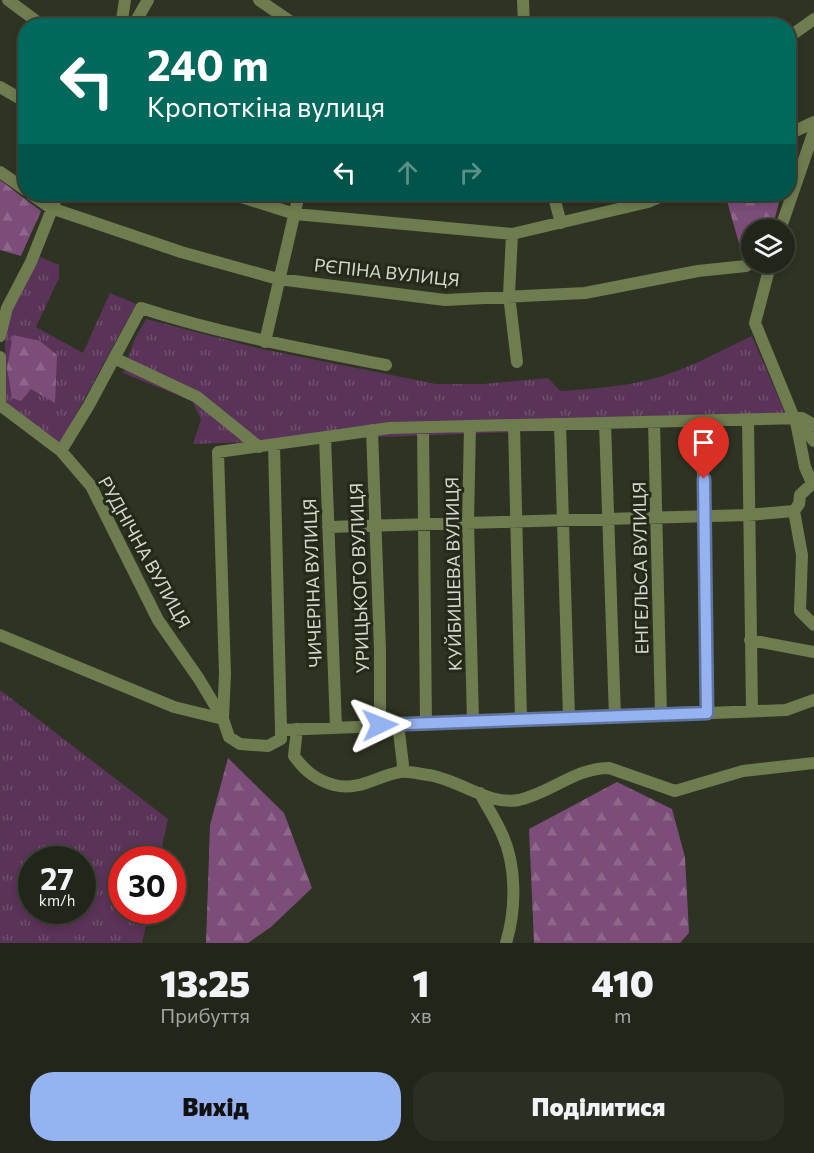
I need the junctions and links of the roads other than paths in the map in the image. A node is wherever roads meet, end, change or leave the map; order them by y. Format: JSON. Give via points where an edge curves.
{"nodes":[{"id":1,"x":8,"y":0,"type":"edge"},
{"id":2,"x":125,"y":0,"type":"edge"},
{"id":3,"x":148,"y":0,"type":"edge"},
{"id":4,"x":259,"y":0,"type":"edge"},
{"id":5,"x":522,"y":0,"type":"edge"},
{"id":6,"x":32,"y":18,"type":"edge"},
{"id":7,"x":122,"y":18,"type":"edge"},
{"id":8,"x":138,"y":18,"type":"edge"},
{"id":9,"x":285,"y":18,"type":"edge"},
{"id":10,"x":523,"y":18,"type":"edge"},
{"id":11,"x":814,"y":19,"type":"edge"},
{"id":12,"x":796,"y":32,"type":"edge"},
{"id":13,"x":0,"y":87,"type":"edge"},
{"id":14,"x":18,"y":97,"type":"edge"},
{"id":15,"x":814,"y":122,"type":"edge"},
{"id":16,"x":796,"y":131,"type":"edge"},
{"id":17,"x":814,"y":131,"type":"edge"},
{"id":18,"x":0,"y":172,"type":"edge"},
{"id":19,"x":796,"y":183,"type":"edge"},
{"id":20,"x":18,"y":184,"type":"edge"},
{"id":21,"x":41,"y":201,"type":"edge"},
{"id":22,"x":54,"y":201,"type":"edge"},
{"id":23,"x":255,"y":201,"type":"edge"},
{"id":24,"x":298,"y":201,"type":"edge"},
{"id":25,"x":554,"y":201,"type":"edge"},
{"id":26,"x":650,"y":201,"type":"edge"},
{"id":27,"x":790,"y":201,"type":"edge"},
{"id":28,"x":51,"y":208,"type":"junction"},
{"id":29,"x":295,"y":213,"type":"junction"},
{"id":30,"x":784,"y":219,"type":"edge"},
{"id":31,"x":561,"y":223,"type":"junction"},
{"id":32,"x":512,"y":234,"type":"junction"},
{"id":33,"x":741,"y":267,"type":"edge"},
{"id":34,"x":768,"y":273,"type":"edge"},
{"id":35,"x":279,"y":279,"type":"junction"},
{"id":36,"x":509,"y":295,"type":"junction"},
{"id":37,"x":0,"y":336,"type":"edge"},
{"id":38,"x":265,"y":342,"type":"junction"},
{"id":39,"x":0,"y":357,"type":"edge"},
{"id":40,"x":114,"y":358,"type":"junction"},
{"id":41,"x":517,"y":362,"type":"dead end"},
{"id":42,"x":386,"y":365,"type":"dead end"},
{"id":43,"x":0,"y":404,"type":"edge"},
{"id":44,"x":794,"y":418,"type":"junction"},
{"id":45,"x":748,"y":420,"type":"junction"},
{"id":46,"x":702,"y":421,"type":"junction"},
{"id":47,"x":654,"y":422,"type":"junction"},
{"id":48,"x":605,"y":423,"type":"junction"},
{"id":49,"x":560,"y":424,"type":"junction"},
{"id":50,"x":514,"y":425,"type":"junction"},
{"id":51,"x":814,"y":425,"type":"edge"},
{"id":52,"x":470,"y":426,"type":"junction"},
{"id":53,"x":423,"y":428,"type":"junction"},
{"id":54,"x":372,"y":430,"type":"junction"},
{"id":55,"x":326,"y":437,"type":"junction"},
{"id":56,"x":814,"y":441,"type":"edge"},
{"id":57,"x":274,"y":445,"type":"junction"},
{"id":58,"x":259,"y":447,"type":"junction"},
{"id":59,"x":62,"y":451,"type":"junction"},
{"id":60,"x":813,"y":482,"type":"edge"},
{"id":61,"x":794,"y":511,"type":"junction"},
{"id":62,"x":748,"y":515,"type":"junction"},
{"id":63,"x":705,"y":517,"type":"junction"},
{"id":64,"x":657,"y":518,"type":"junction"},
{"id":65,"x":609,"y":520,"type":"junction"},
{"id":66,"x":516,"y":522,"type":"junction"},
{"id":67,"x":563,"y":522,"type":"junction"},
{"id":68,"x":468,"y":523,"type":"junction"},
{"id":69,"x":423,"y":526,"type":"junction"},
{"id":70,"x":328,"y":527,"type":"junction"},
{"id":71,"x":376,"y":527,"type":"junction"},
{"id":72,"x":814,"y":625,"type":"edge"},
{"id":73,"x":0,"y":635,"type":"edge"},
{"id":74,"x":750,"y":640,"type":"junction"},
{"id":75,"x":814,"y":652,"type":"edge"},
{"id":76,"x":814,"y":700,"type":"edge"},
{"id":77,"x":752,"y":711,"type":"junction"},
{"id":78,"x":707,"y":713,"type":"junction"},
{"id":79,"x":661,"y":714,"type":"junction"},
{"id":80,"x":615,"y":717,"type":"junction"},
{"id":81,"x":569,"y":718,"type":"junction"},
{"id":82,"x":223,"y":719,"type":"junction"},
{"id":83,"x":521,"y":719,"type":"junction"},
{"id":84,"x":473,"y":721,"type":"junction"},
{"id":85,"x":426,"y":723,"type":"junction"},
{"id":86,"x":398,"y":724,"type":"junction"},
{"id":87,"x":380,"y":725,"type":"junction"},
{"id":88,"x":336,"y":727,"type":"junction"},
{"id":89,"x":297,"y":729,"type":"junction"},
{"id":90,"x":281,"y":730,"type":"junction"},
{"id":91,"x":814,"y":763,"type":"edge"},
{"id":92,"x":400,"y":772,"type":"junction"},
{"id":93,"x":480,"y":793,"type":"junction"},
{"id":94,"x":506,"y":943,"type":"edge"}],
"edges":[{"from":1,"to":6,"type":"street"},
{"from":2,"to":7,"type":"street"},
{"from":3,"to":8,"type":"street"},
{"from":4,"to":9,"type":"street"},
{"from":5,"to":10,"type":"street"},
{"from":11,"to":12,"type":"street"},
{"from":13,"to":14,"type":"street"},
{"from":15,"to":16,"type":"street"},
{"from":17,"to":19,"type":"street"},
{"from":18,"to":20,"type":"street"},
{"from":21,"to":28,"type":"street","name":"РЄПІНА ВУЛИЦЯ"},
{"from":22,"to":28,"type":"street"},
{"from":23,"to":29,"type":"street"},
{"from":24,"to":29,"type":"street"},
{"from":25,"to":31,"type":"street"},
{"from":26,"to":31,"type":"street"},
{"from":27,"to":30,"type":"street"},
{"from":28,"to":35,"type":"street","name":"РЄПІНА ВУЛИЦЯ","via":[[181,252]]},
{"from":28,"to":37,"type":"street","via":[[31,262],[7,308]]},
{"from":29,"to":32,"type":"street"},
{"from":29,"to":35,"type":"street"},
{"from":31,"to":32,"type":"street"},
{"from":32,"to":36,"type":"street"},
{"from":33,"to":36,"type":"street","name":"РЄПІНА ВУЛИЦЯ","via":[[585,293]]},
{"from":34,"to":44,"type":"street","via":[[755,323]]},
{"from":35,"to":36,"type":"street","name":"РЄПІНА ВУЛИЦЯ","via":[[445,300]]},
{"from":35,"to":38,"type":"street"},
{"from":36,"to":41,"type":"street"},
{"from":38,"to":40,"type":"street","via":[[141,308]]},
{"from":38,"to":42,"type":"street"},
{"from":39,"to":43,"type":"street"},
{"from":40,"to":58,"type":"street","via":[[197,398]]},
{"from":40,"to":59,"type":"street"},
{"from":43,"to":59,"type":"street","name":"РУДНІЧНА ВУЛИЦЯ"},
{"from":44,"to":45,"type":"street"},
{"from":44,"to":51,"type":"street"},
{"from":44,"to":56,"type":"street"},
{"from":44,"to":60,"type":"street","via":[[804,467]]},
{"from":45,"to":46,"type":"street"},
{"from":45,"to":62,"type":"street"},
{"from":46,"to":47,"type":"street"},
{"from":46,"to":63,"type":"street"},
{"from":47,"to":48,"type":"street"},
{"from":47,"to":64,"type":"street","name":"ЕНГЕЛЬСА ВУЛИЦЯ"},
{"from":48,"to":49,"type":"street"},
{"from":48,"to":65,"type":"street"},
{"from":49,"to":50,"type":"street"},
{"from":49,"to":67,"type":"street"},
{"from":50,"to":52,"type":"street"},
{"from":50,"to":66,"type":"street"},
{"from":52,"to":53,"type":"street"},
{"from":52,"to":68,"type":"street","name":"КУЙБИШЕВА ВУЛИЦЯ"},
{"from":53,"to":54,"type":"street"},
{"from":53,"to":69,"type":"street"},
{"from":54,"to":55,"type":"street"},
{"from":54,"to":71,"type":"street","name":"УРИЦЬКОГО ВУЛИЦЯ"},
{"from":55,"to":57,"type":"street"},
{"from":55,"to":70,"type":"street","name":"ЧИЧЕРІНА ВУЛИЦЯ"},
{"from":57,"to":58,"type":"street"},
{"from":57,"to":90,"type":"street"},
{"from":58,"to":82,"type":"street","via":[[218,452]]},
{"from":59,"to":82,"type":"street","name":"РУДНІЧНА ВУЛИЦЯ","via":[[91,486],[158,620]]},
{"from":60,"to":61,"type":"street","via":[[800,495]]},
{"from":61,"to":62,"type":"street"},
{"from":61,"to":72,"type":"street","via":[[802,555],[800,611]]},
{"from":62,"to":63,"type":"street"},
{"from":62,"to":74,"type":"street"},
{"from":63,"to":64,"type":"street"},
{"from":63,"to":78,"type":"street"},
{"from":64,"to":65,"type":"street"},
{"from":64,"to":79,"type":"street","name":"ЕНГЕЛЬСА ВУЛИЦЯ"},
{"from":65,"to":67,"type":"street"},
{"from":65,"to":80,"type":"street"},
{"from":66,"to":67,"type":"street"},
{"from":66,"to":68,"type":"street"},
{"from":66,"to":83,"type":"street"},
{"from":67,"to":81,"type":"street"},
{"from":68,"to":69,"type":"street"},
{"from":68,"to":84,"type":"street","name":"КУЙБИШЕВА ВУЛИЦЯ"},
{"from":69,"to":71,"type":"street"},
{"from":69,"to":85,"type":"street"},
{"from":70,"to":71,"type":"street"},
{"from":70,"to":88,"type":"street","name":"ЧИЧЕРІНА ВУЛИЦЯ"},
{"from":71,"to":87,"type":"street","name":"УРИЦЬКОГО ВУЛИЦЯ"},
{"from":73,"to":82,"type":"street","via":[[174,707]]},
{"from":74,"to":75,"type":"street"},
{"from":74,"to":77,"type":"street"},
{"from":76,"to":77,"type":"street","via":[[786,710]]},
{"from":77,"to":78,"type":"street"},
{"from":78,"to":79,"type":"street"},
{"from":79,"to":80,"type":"street"},
{"from":80,"to":81,"type":"street"},
{"from":81,"to":83,"type":"street"},
{"from":82,"to":90,"type":"street","name":"РУДНІЧНА ВУЛИЦЯ","via":[[229,737],[240,744],[268,746],[281,739]]},
{"from":83,"to":84,"type":"street"},
{"from":84,"to":85,"type":"street"},
{"from":85,"to":86,"type":"street"},
{"from":86,"to":87,"type":"street"},
{"from":86,"to":92,"type":"street","via":[[403,765]]},
{"from":87,"to":88,"type":"street"},
{"from":88,"to":89,"type":"street"},
{"from":89,"to":90,"type":"street"},
{"from":89,"to":92,"type":"street","via":[[294,756],[307,773],[320,780],[336,786],[356,785]]},
{"from":91,"to":93,"type":"street","via":[[742,771],[675,791],[600,768],[518,800],[503,801]]},
{"from":92,"to":93,"type":"street","via":[[450,780]]},
{"from":93,"to":94,"type":"street","via":[[503,835],[511,860],[515,903]]}]}
